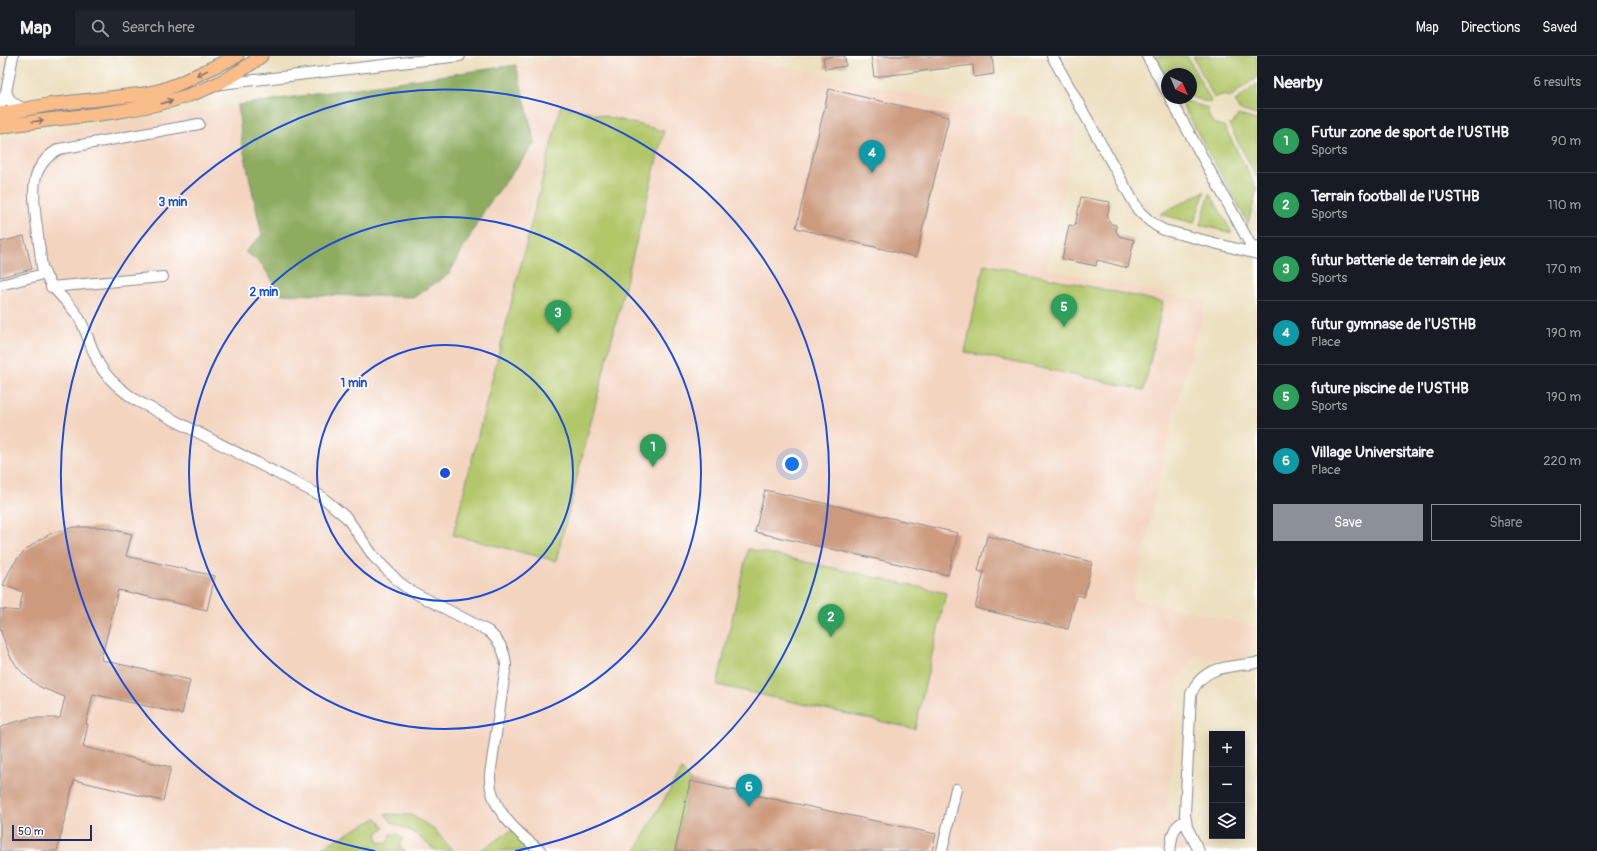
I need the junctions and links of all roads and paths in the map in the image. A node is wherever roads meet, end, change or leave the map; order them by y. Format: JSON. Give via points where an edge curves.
{"nodes":[{"id":1,"x":13,"y":56,"type":"edge"},
{"id":2,"x":237,"y":56,"type":"edge"},
{"id":3,"x":261,"y":56,"type":"edge"},
{"id":4,"x":460,"y":56,"type":"edge"},
{"id":5,"x":1052,"y":56,"type":"edge"},
{"id":6,"x":1147,"y":56,"type":"edge"},
{"id":7,"x":1161,"y":81,"type":"edge"},
{"id":8,"x":215,"y":84,"type":"junction"},
{"id":9,"x":6,"y":92,"type":"junction"},
{"id":10,"x":1173,"y":104,"type":"edge"},
{"id":11,"x":0,"y":107,"type":"edge"},
{"id":12,"x":25,"y":109,"type":"junction"},
{"id":13,"x":0,"y":114,"type":"edge"},
{"id":14,"x":199,"y":124,"type":"dead end"},
{"id":15,"x":0,"y":127,"type":"edge"},
{"id":16,"x":1256,"y":251,"type":"edge"},
{"id":17,"x":44,"y":274,"type":"junction"},
{"id":18,"x":163,"y":277,"type":"dead end"},
{"id":19,"x":0,"y":284,"type":"edge"},
{"id":20,"x":52,"y":287,"type":"junction"},
{"id":21,"x":1257,"y":663,"type":"edge"},
{"id":22,"x":956,"y":790,"type":"dead end"},
{"id":23,"x":1185,"y":821,"type":"junction"},
{"id":24,"x":541,"y":851,"type":"edge"},
{"id":25,"x":942,"y":851,"type":"edge"},
{"id":26,"x":1170,"y":851,"type":"edge"},
{"id":27,"x":1200,"y":851,"type":"edge"}],
"edges":[{"from":1,"to":9,"type":"lane"},
{"from":2,"to":12,"type":"main road","one_way":true,"via":[[162,90]]},
{"from":3,"to":8,"type":"main road"},
{"from":4,"to":8,"type":"lane"},
{"from":5,"to":16,"type":"lane","via":[[1138,210],[1146,219],[1164,230]]},
{"from":6,"to":7,"type":"lane"},
{"from":15,"to":8,"type":"main road","one_way":true,"via":[[144,108],[180,98]]},
{"from":9,"to":11,"type":"lane"},
{"from":9,"to":12,"type":"lane","via":[[11,102]]},
{"from":10,"to":16,"type":"lane"},
{"from":12,"to":13,"type":"main road"},
{"from":14,"to":17,"type":"lane","via":[[59,149],[47,157],[39,168],[33,188]]},
{"from":17,"to":19,"type":"lane"},
{"from":17,"to":20,"type":"lane"},
{"from":18,"to":20,"type":"lane"},
{"from":20,"to":24,"type":"lane","via":[[78,316],[100,365],[127,394],[321,496],[347,518],[374,557],[398,582],[493,636],[501,646],[506,665],[490,788],[498,806],[514,828]]},
{"from":21,"to":23,"type":"lane","via":[[1215,670],[1202,677],[1194,688],[1189,701]]},
{"from":22,"to":25,"type":"lane"},
{"from":23,"to":26,"type":"lane","via":[[1175,828]]},
{"from":23,"to":27,"type":"lane"}]}
